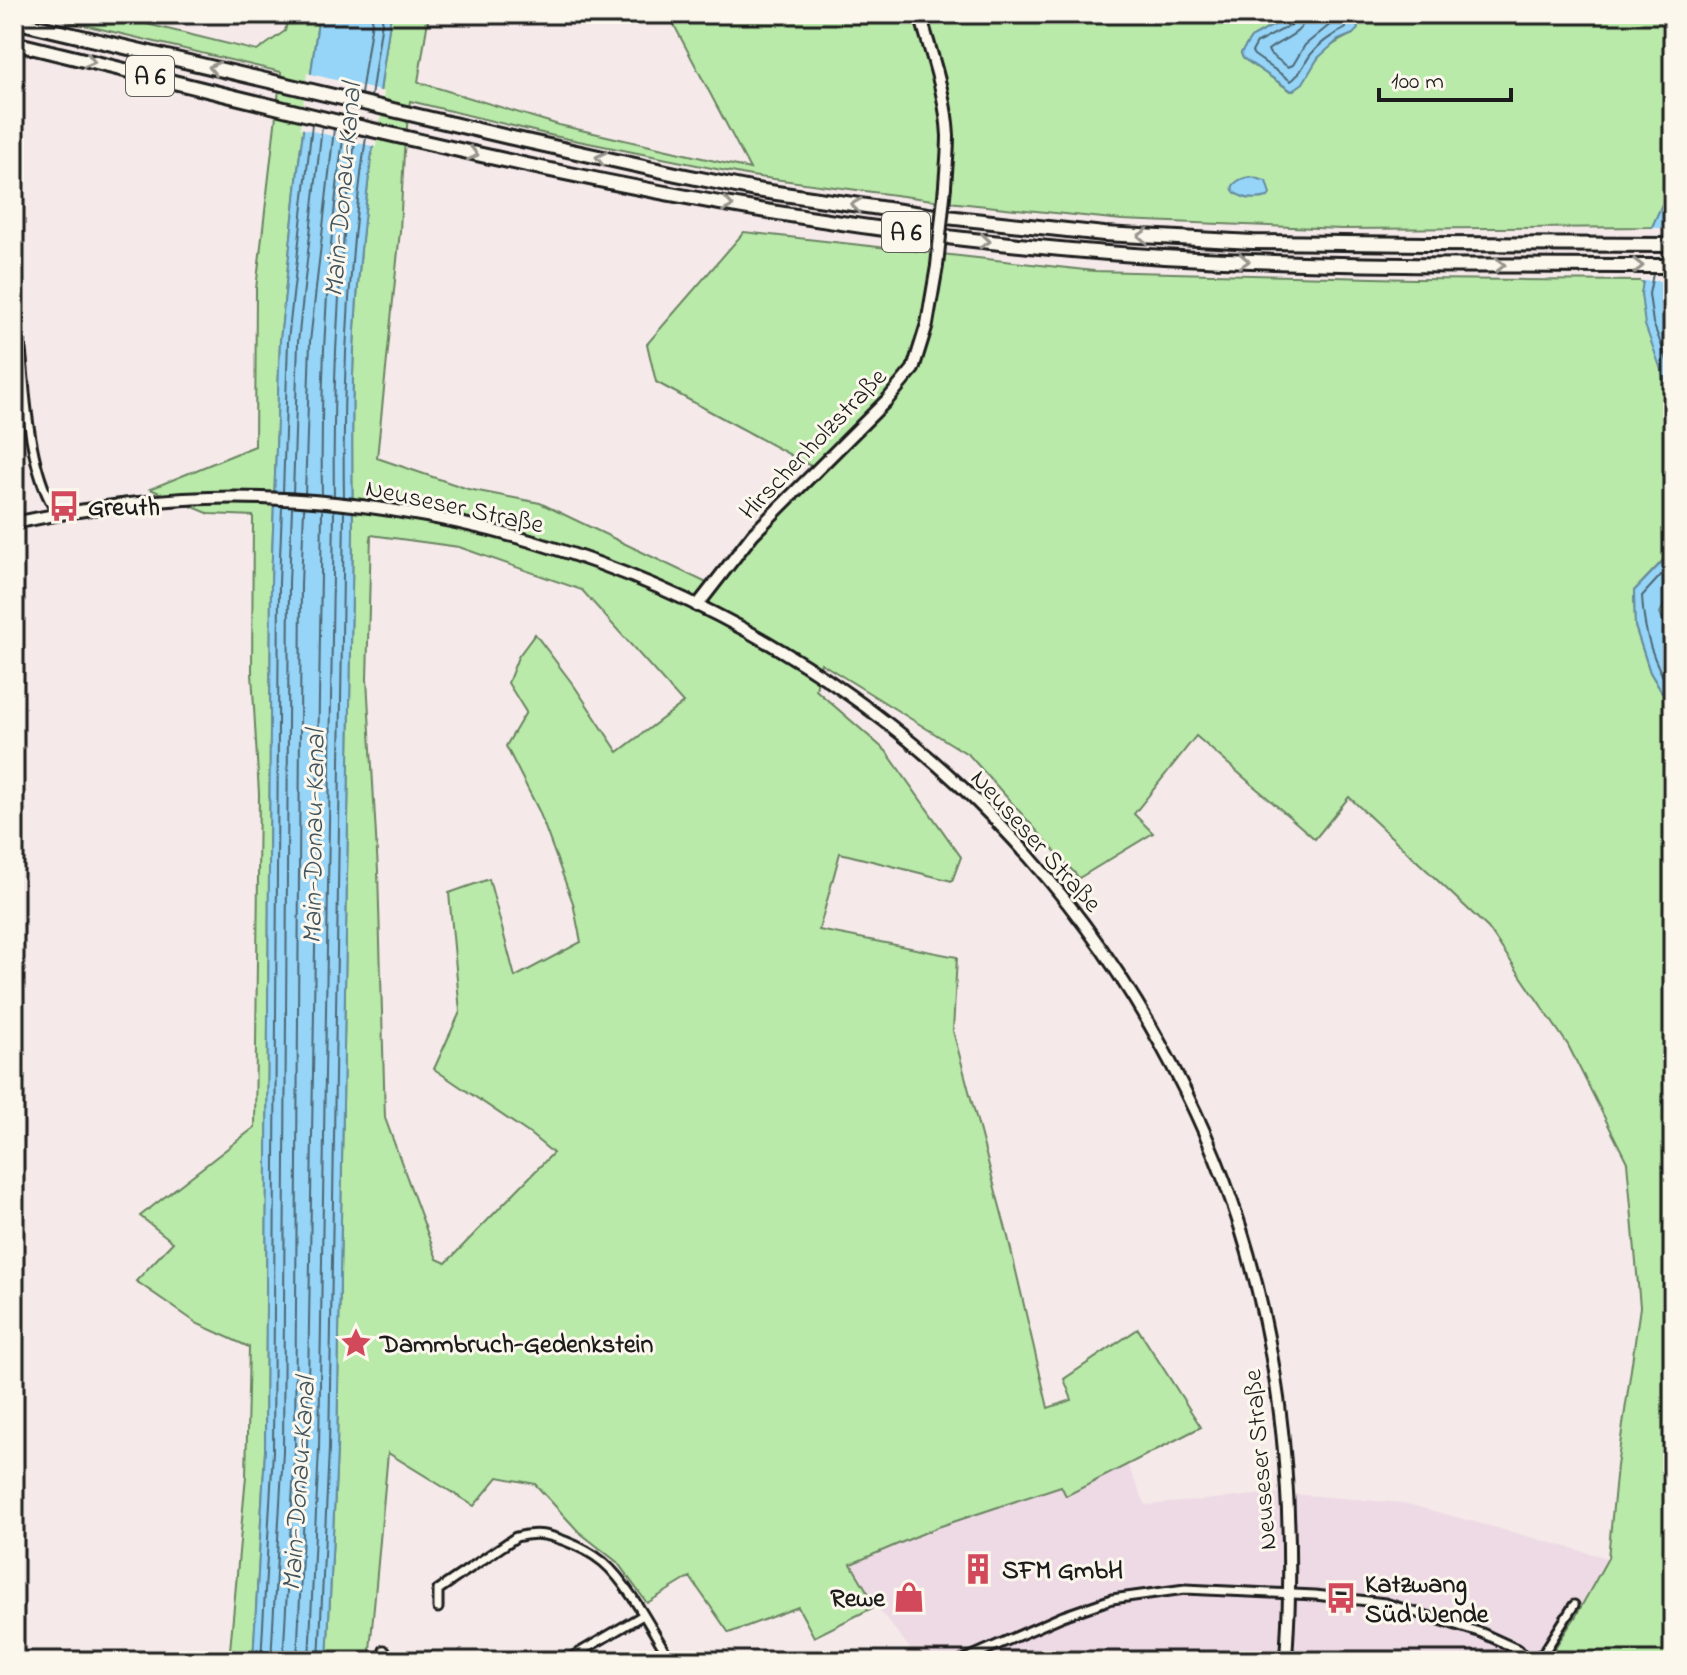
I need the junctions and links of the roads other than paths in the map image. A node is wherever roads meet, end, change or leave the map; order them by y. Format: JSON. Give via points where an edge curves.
{"nodes":[{"id":1,"x":920,"y":14,"type":"edge"},
{"id":2,"x":14,"y":21,"type":"edge"},
{"id":3,"x":14,"y":43,"type":"edge"},
{"id":4,"x":1673,"y":245,"type":"edge"},
{"id":5,"x":1673,"y":266,"type":"edge"},
{"id":6,"x":14,"y":317,"type":"edge"},
{"id":7,"x":58,"y":514,"type":"junction"},
{"id":8,"x":14,"y":523,"type":"edge"},
{"id":9,"x":697,"y":606,"type":"junction"},
{"id":10,"x":1289,"y":1594,"type":"junction"},
{"id":11,"x":1574,"y":1605,"type":"dead end"},
{"id":12,"x":438,"y":1608,"type":"dead end"},
{"id":13,"x":643,"y":1615,"type":"junction"},
{"id":14,"x":384,"y":1650,"type":"dead end"},
{"id":15,"x":1528,"y":1660,"type":"edge"},
{"id":16,"x":393,"y":1661,"type":"edge"},
{"id":17,"x":565,"y":1661,"type":"edge"},
{"id":18,"x":671,"y":1661,"type":"edge"},
{"id":19,"x":961,"y":1661,"type":"edge"},
{"id":20,"x":1286,"y":1661,"type":"edge"}],
"edges":[{"from":1,"to":9,"type":"main road","name":"Hirschenholzstraße","bridge":true,"via":[[942,91],[948,137],[937,266],[913,369],[753,534]]},
{"from":4,"to":2,"type":"highway","number":"A 6","one_way":true,"via":[[1253,242],[1104,234],[928,215],[690,177]]},
{"from":3,"to":5,"type":"highway","number":"A 6","one_way":true,"via":[[587,179],[962,239],[1249,261]]},
{"from":6,"to":7,"type":"street","via":[[35,454]]},
{"from":7,"to":8,"type":"main road","name":"Neuseser Straße"},
{"from":7,"to":9,"type":"main road","name":"Neuseser Straße","via":[[195,499],[379,508],[525,539],[634,577]]},
{"from":9,"to":10,"type":"main road","name":"Neuseser Straße","via":[[834,683],[945,771],[1049,880],[1143,1012],[1212,1149],[1260,1296],[1284,1456]]},
{"from":10,"to":15,"type":"street","via":[[1385,1603],[1482,1633],[1519,1650]]},
{"from":10,"to":19,"type":"street","via":[[1185,1589],[1112,1599]]},
{"from":10,"to":20,"type":"main road","name":"Neuseser Straße"},
{"from":11,"to":15,"type":"street","via":[[1543,1654]]},
{"from":12,"to":13,"type":"street","via":[[438,1590],[516,1537],[531,1533],[550,1535],[595,1556]]},
{"from":13,"to":17,"type":"street"},
{"from":13,"to":18,"type":"street"},
{"from":14,"to":16,"type":"street"}]}
